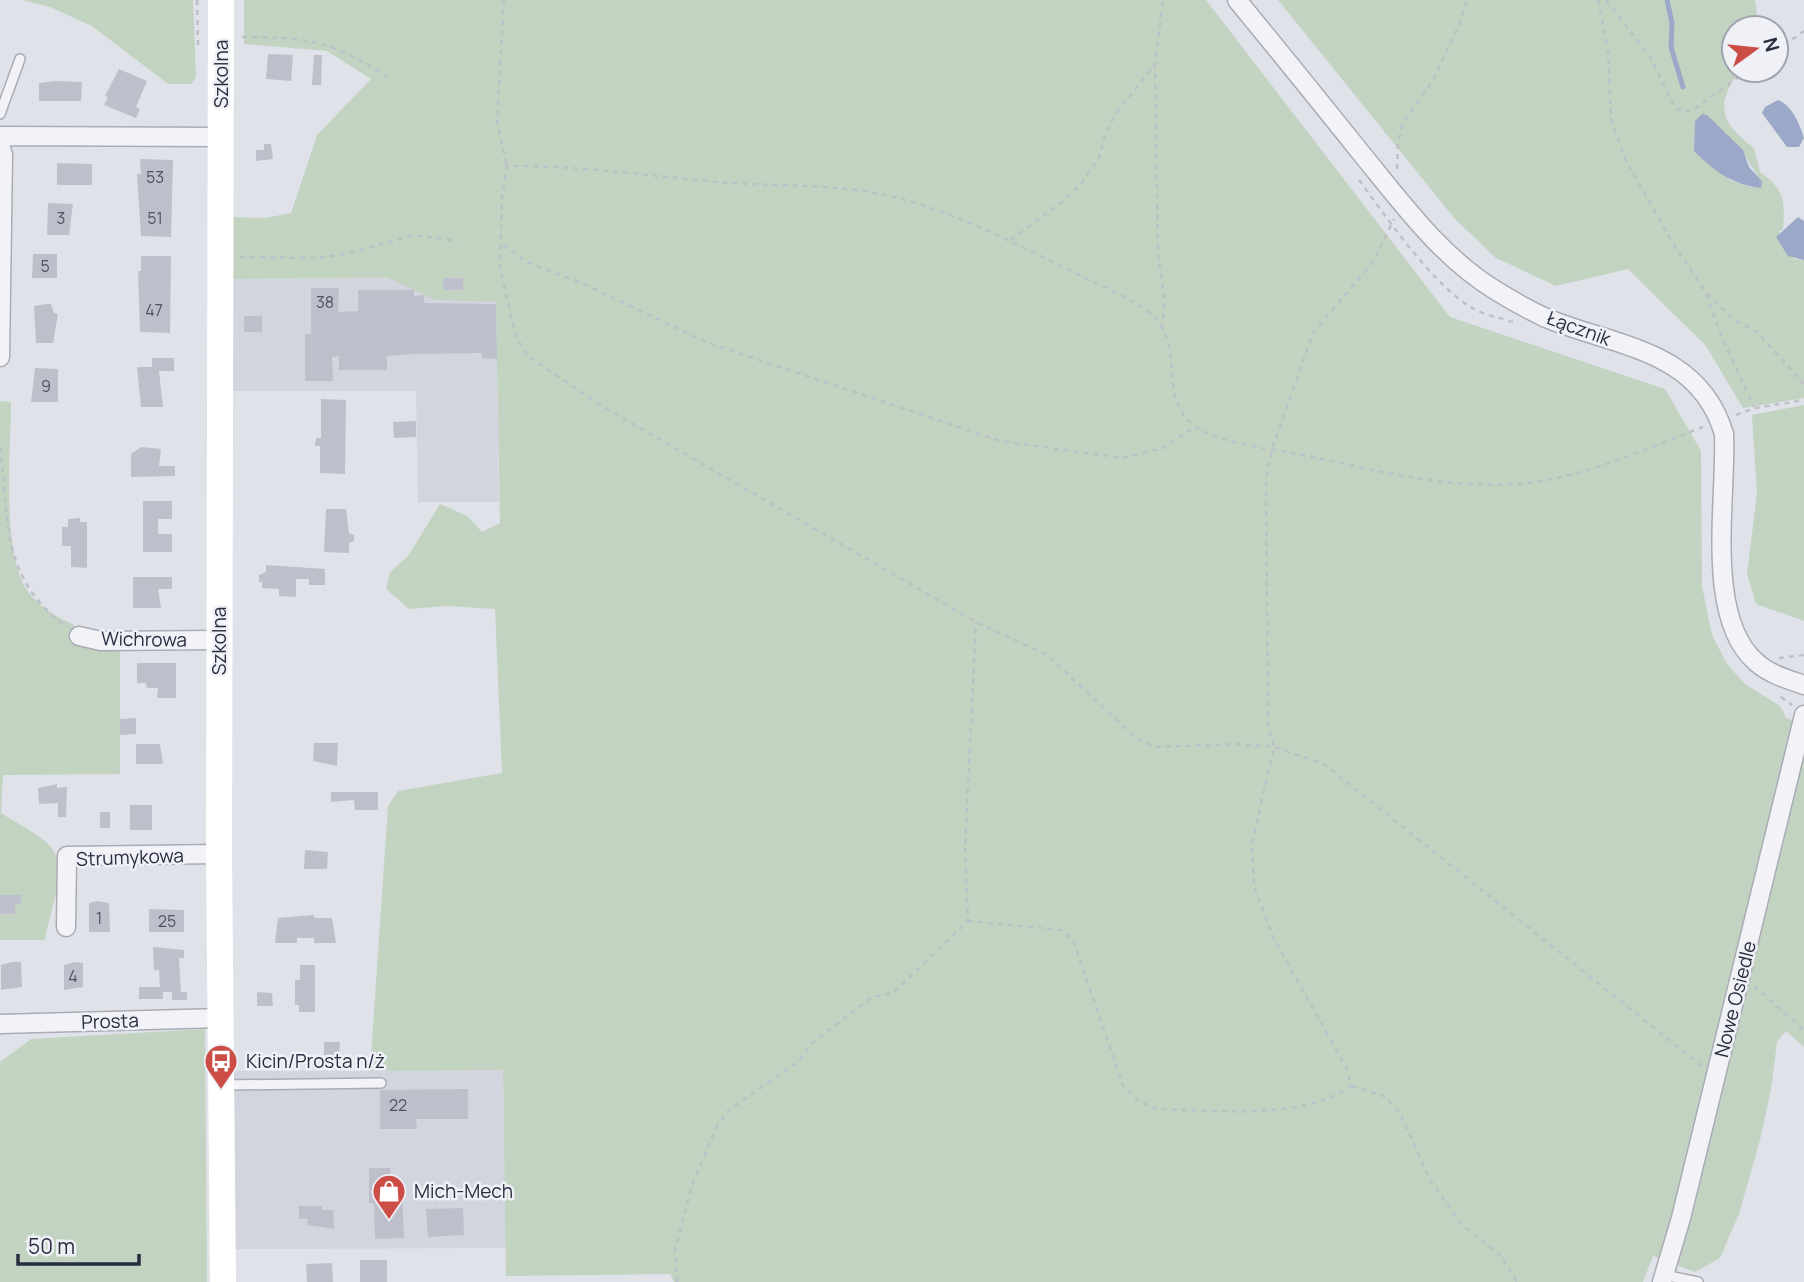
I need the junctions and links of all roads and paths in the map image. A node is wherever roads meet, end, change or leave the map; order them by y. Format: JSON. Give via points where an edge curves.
{"nodes":[{"id":1,"x":221,"y":0,"type":"edge"},
{"id":2,"x":504,"y":0,"type":"edge"},
{"id":3,"x":1163,"y":0,"type":"edge"},
{"id":4,"x":1237,"y":0,"type":"edge"},
{"id":5,"x":1467,"y":0,"type":"edge"},
{"id":6,"x":1598,"y":0,"type":"edge"},
{"id":7,"x":1606,"y":0,"type":"edge"},
{"id":8,"x":251,"y":37,"type":"dead end"},
{"id":9,"x":20,"y":59,"type":"dead end"},
{"id":10,"x":1155,"y":64,"type":"junction"},
{"id":11,"x":387,"y":78,"type":"dead end"},
{"id":12,"x":1729,"y":84,"type":"edge"},
{"id":13,"x":0,"y":114,"type":"edge"},
{"id":14,"x":0,"y":136,"type":"edge"},
{"id":15,"x":220,"y":137,"type":"junction"},
{"id":16,"x":0,"y":144,"type":"edge"},
{"id":17,"x":507,"y":166,"type":"junction"},
{"id":18,"x":1396,"y":172,"type":"dead end"},
{"id":19,"x":1354,"y":174,"type":"dead end"},
{"id":20,"x":1402,"y":204,"type":"junction"},
{"id":21,"x":1392,"y":224,"type":"junction"},
{"id":22,"x":457,"y":241,"type":"dead end"},
{"id":23,"x":1010,"y":241,"type":"junction"},
{"id":24,"x":503,"y":245,"type":"junction"},
{"id":25,"x":220,"y":255,"type":"junction"},
{"id":26,"x":1705,"y":290,"type":"junction"},
{"id":27,"x":1518,"y":324,"type":"dead end"},
{"id":28,"x":1163,"y":326,"type":"junction"},
{"id":29,"x":0,"y":357,"type":"edge"},
{"id":30,"x":1804,"y":384,"type":"edge"},
{"id":31,"x":1804,"y":400,"type":"edge"},
{"id":32,"x":1755,"y":408,"type":"junction"},
{"id":33,"x":1740,"y":414,"type":"dead end"},
{"id":34,"x":1698,"y":416,"type":"dead end"},
{"id":35,"x":1195,"y":427,"type":"junction"},
{"id":36,"x":1696,"y":430,"type":"dead end"},
{"id":37,"x":1707,"y":436,"type":"dead end"},
{"id":38,"x":0,"y":446,"type":"edge"},
{"id":39,"x":1272,"y":449,"type":"junction"},
{"id":40,"x":976,"y":622,"type":"junction"},
{"id":41,"x":79,"y":636,"type":"joint"},
{"id":42,"x":219,"y":640,"type":"junction"},
{"id":43,"x":1804,"y":685,"type":"edge"},
{"id":44,"x":1774,"y":692,"type":"dead end"},
{"id":45,"x":1799,"y":713,"type":"edge"},
{"id":46,"x":1274,"y":747,"type":"junction"},
{"id":47,"x":219,"y":854,"type":"junction"},
{"id":48,"x":968,"y":920,"type":"junction"},
{"id":49,"x":66,"y":928,"type":"dead end"},
{"id":50,"x":1740,"y":979,"type":"junction"},
{"id":51,"x":221,"y":1018,"type":"junction"},
{"id":52,"x":0,"y":1024,"type":"edge"},
{"id":53,"x":1804,"y":1030,"type":"edge"},
{"id":54,"x":1717,"y":1073,"type":"junction"},
{"id":55,"x":381,"y":1083,"type":"dead end"},
{"id":56,"x":221,"y":1085,"type":"junction"},
{"id":57,"x":1351,"y":1086,"type":"junction"},
{"id":58,"x":1663,"y":1279,"type":"edge"},
{"id":59,"x":223,"y":1282,"type":"edge"},
{"id":60,"x":677,"y":1282,"type":"edge"},
{"id":61,"x":1517,"y":1282,"type":"edge"},
{"id":62,"x":1698,"y":1282,"type":"edge"}],
"edges":[{"from":1,"to":15,"type":"street","name":"Szkolna"},
{"from":2,"to":17,"type":"path","via":[[497,123]]},
{"from":3,"to":10,"type":"path"},
{"from":4,"to":20,"type":"street","name":"Łącznik"},
{"from":5,"to":18,"type":"path","via":[[1432,82],[1403,122]]},
{"from":6,"to":26,"type":"path","via":[[1608,50],[1611,119],[1625,159]]},
{"from":7,"to":12,"type":"path","via":[[1651,58],[1675,108],[1696,108]]},
{"from":8,"to":11,"type":"path","via":[[327,44]]},
{"from":9,"to":13,"type":"lane"},
{"from":10,"to":23,"type":"path","via":[[1116,113],[1099,158],[1080,185]]},
{"from":10,"to":28,"type":"path"},
{"from":14,"to":15,"type":"street"},
{"from":15,"to":25,"type":"street","name":"Szkolna"},
{"from":16,"to":29,"type":"street","via":[[4,155]]},
{"from":17,"to":23,"type":"path","via":[[862,191],[923,206]]},
{"from":17,"to":24,"type":"path"},
{"from":19,"to":21,"type":"path"},
{"from":20,"to":21,"type":"path"},
{"from":20,"to":43,"type":"street","name":"Łącznik","via":[[1443,248],[1492,289],[1545,317],[1664,359],[1703,390],[1717,411],[1724,434],[1722,586],[1727,615],[1738,641],[1754,661]]},
{"from":21,"to":27,"type":"path","via":[[1452,293],[1476,311]]},
{"from":21,"to":39,"type":"path","via":[[1373,262],[1313,333]]},
{"from":22,"to":25,"type":"path","via":[[414,235],[317,258]]},
{"from":23,"to":28,"type":"path","via":[[1139,305]]},
{"from":24,"to":35,"type":"path","via":[[527,262],[706,342],[1000,441],[1122,458],[1163,448]]},
{"from":24,"to":40,"type":"path","via":[[500,269],[516,337],[528,356],[602,405]]},
{"from":25,"to":42,"type":"street","name":"Szkolna"},
{"from":26,"to":30,"type":"path","via":[[1733,319],[1757,332]]},
{"from":26,"to":32,"type":"path"},
{"from":28,"to":35,"type":"path","via":[[1172,351],[1177,406]]},
{"from":31,"to":32,"type":"path"},
{"from":32,"to":33,"type":"path"},
{"from":34,"to":37,"type":"path"},
{"from":35,"to":39,"type":"path"},
{"from":36,"to":39,"type":"path","via":[[1594,468],[1524,483],[1438,483]]},
{"from":38,"to":41,"type":"path","name":"Wichrowa","via":[[8,555],[25,593]]},
{"from":39,"to":46,"type":"path","via":[[1266,492],[1268,725]]},
{"from":40,"to":46,"type":"path","via":[[1047,655],[1134,736],[1154,747]]},
{"from":40,"to":48,"type":"path","via":[[965,847]]},
{"from":41,"to":42,"type":"street","name":"Wichrowa","via":[[101,641]]},
{"from":42,"to":47,"type":"street","name":"Szkolna"},
{"from":44,"to":45,"type":"path"},
{"from":45,"to":50,"type":"street","name":"Nowe Osiedle"},
{"from":46,"to":54,"type":"path","via":[[1324,764]]},
{"from":46,"to":57,"type":"path","via":[[1252,843],[1254,886],[1273,937],[1347,1069]]},
{"from":47,"to":49,"type":"street","name":"Strumykowa","via":[[67,856]]},
{"from":47,"to":51,"type":"street","name":"Szkolna"},
{"from":48,"to":57,"type":"path","via":[[1061,930],[1073,940],[1124,1088],[1156,1109],[1296,1108],[1335,1097]]},
{"from":48,"to":60,"type":"path","via":[[893,993],[872,997],[811,1044],[799,1061],[729,1110],[716,1126],[692,1185],[675,1250]]},
{"from":50,"to":53,"type":"path"},
{"from":50,"to":54,"type":"street","name":"Nowe Osiedle"},
{"from":51,"to":52,"type":"street","name":"Prosta"},
{"from":51,"to":56,"type":"street","name":"Szkolna"},
{"from":54,"to":58,"type":"street","name":"Nowe Osiedle"},
{"from":55,"to":56,"type":"lane"},
{"from":56,"to":59,"type":"street","name":"Szkolna"},
{"from":57,"to":61,"type":"path","via":[[1384,1096],[1400,1113],[1430,1180],[1461,1224],[1500,1255]]},
{"from":58,"to":62,"type":"lane"}]}
